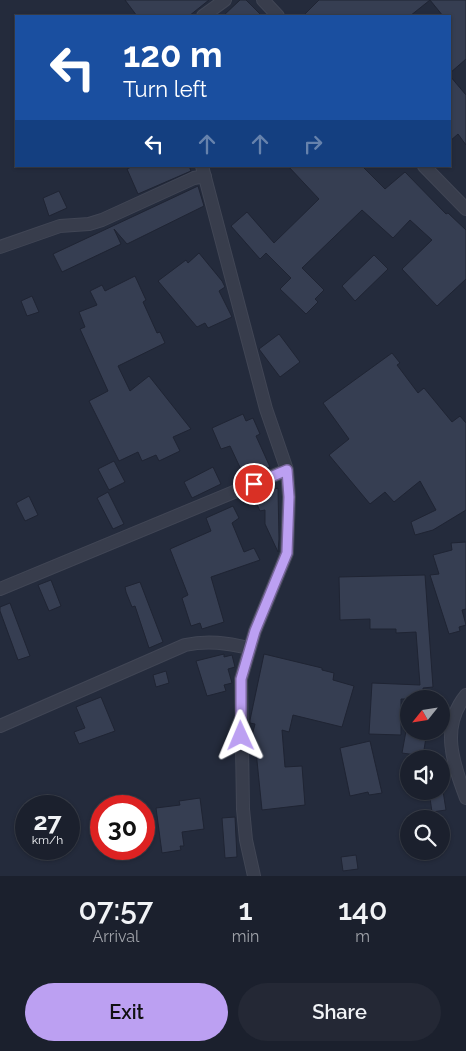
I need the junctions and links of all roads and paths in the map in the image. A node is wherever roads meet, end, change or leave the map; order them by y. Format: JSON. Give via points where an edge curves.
{"nodes":[{"id":1,"x":225,"y":0,"type":"edge"},
{"id":2,"x":263,"y":0,"type":"edge"},
{"id":3,"x":204,"y":15,"type":"edge"},
{"id":4,"x":277,"y":15,"type":"edge"},
{"id":5,"x":425,"y":167,"type":"edge"},
{"id":6,"x":203,"y":171,"type":"edge"},
{"id":7,"x":466,"y":209,"type":"edge"},
{"id":8,"x":0,"y":247,"type":"edge"},
{"id":9,"x":287,"y":470,"type":"junction"},
{"id":10,"x":0,"y":589,"type":"edge"},
{"id":11,"x":249,"y":648,"type":"junction"},
{"id":12,"x":466,"y":695,"type":"edge"},
{"id":13,"x":0,"y":726,"type":"edge"},
{"id":14,"x":466,"y":798,"type":"edge"},
{"id":15,"x":254,"y":876,"type":"edge"}],
"edges":[{"from":1,"to":3,"type":"street"},
{"from":2,"to":4,"type":"street"},
{"from":5,"to":7,"type":"street"},
{"from":6,"to":8,"type":"street","via":[[102,220],[60,226]]},
{"from":6,"to":9,"type":"street","via":[[266,409]]},
{"from":9,"to":10,"type":"street"},
{"from":9,"to":11,"type":"street","via":[[287,553]]},
{"from":11,"to":13,"type":"street","via":[[220,642],[185,645]]},
{"from":11,"to":15,"type":"street","via":[[241,679],[240,721],[246,840]]},
{"from":12,"to":14,"type":"street","via":[[458,705],[450,735],[453,758]]}]}
